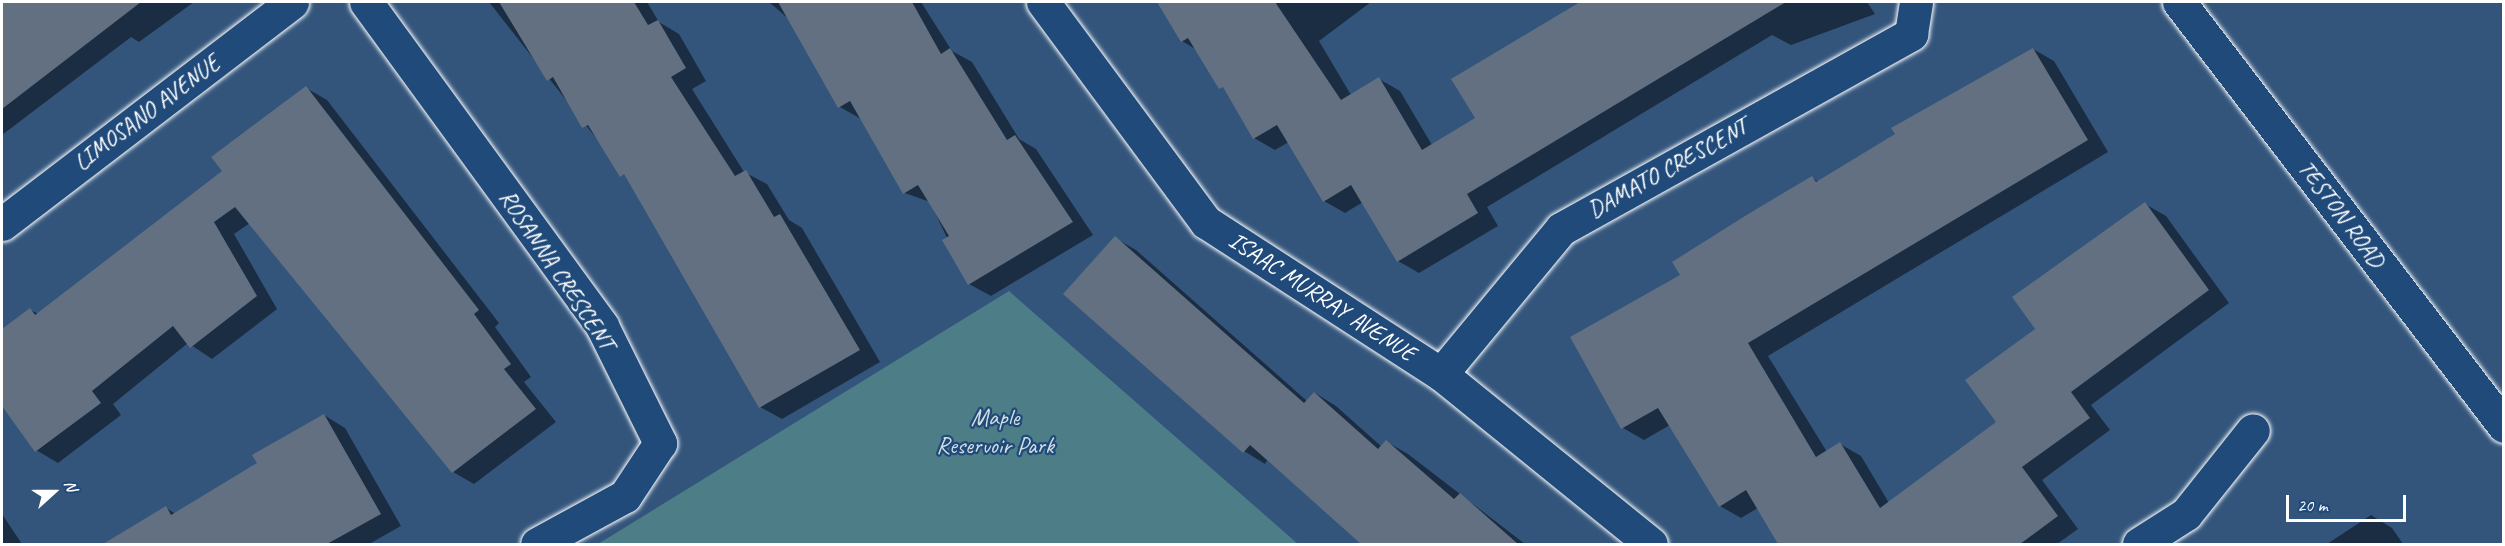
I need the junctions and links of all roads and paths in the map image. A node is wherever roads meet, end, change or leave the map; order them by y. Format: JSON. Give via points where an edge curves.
{"nodes":[{"id":1,"x":292,"y":2,"type":"edge"},
{"id":2,"x":366,"y":2,"type":"edge"},
{"id":3,"x":1043,"y":2,"type":"edge"},
{"id":4,"x":1916,"y":2,"type":"edge"},
{"id":5,"x":2179,"y":2,"type":"edge"},
{"id":6,"x":2,"y":224,"type":"edge"},
{"id":7,"x":1440,"y":374,"type":"junction"},
{"id":8,"x":2504,"y":426,"type":"edge"},
{"id":9,"x":2253,"y":430,"type":"dead end"},
{"id":10,"x":537,"y":544,"type":"edge"},
{"id":11,"x":1651,"y":544,"type":"edge"},
{"id":12,"x":2139,"y":544,"type":"edge"}],
"edges":[{"from":1,"to":6,"type":"street","name":"LIMOSANO AVENUE"},
{"from":2,"to":10,"type":"street","name":"ROSANNA CRESCENT","via":[[602,326],[660,443],[625,496]]},
{"from":3,"to":7,"type":"street","name":"ISAAC MURRAY AVENUE","via":[[1206,222]]},
{"from":4,"to":7,"type":"street","name":"DAMATO CRESCENT","via":[[1911,34],[1561,229]]},
{"from":5,"to":8,"type":"street","name":"TESTON ROAD"},
{"from":7,"to":11,"type":"street","name":"ISAAC MURRAY AVENUE"},
{"from":9,"to":12,"type":"street","via":[[2186,514]]}]}
